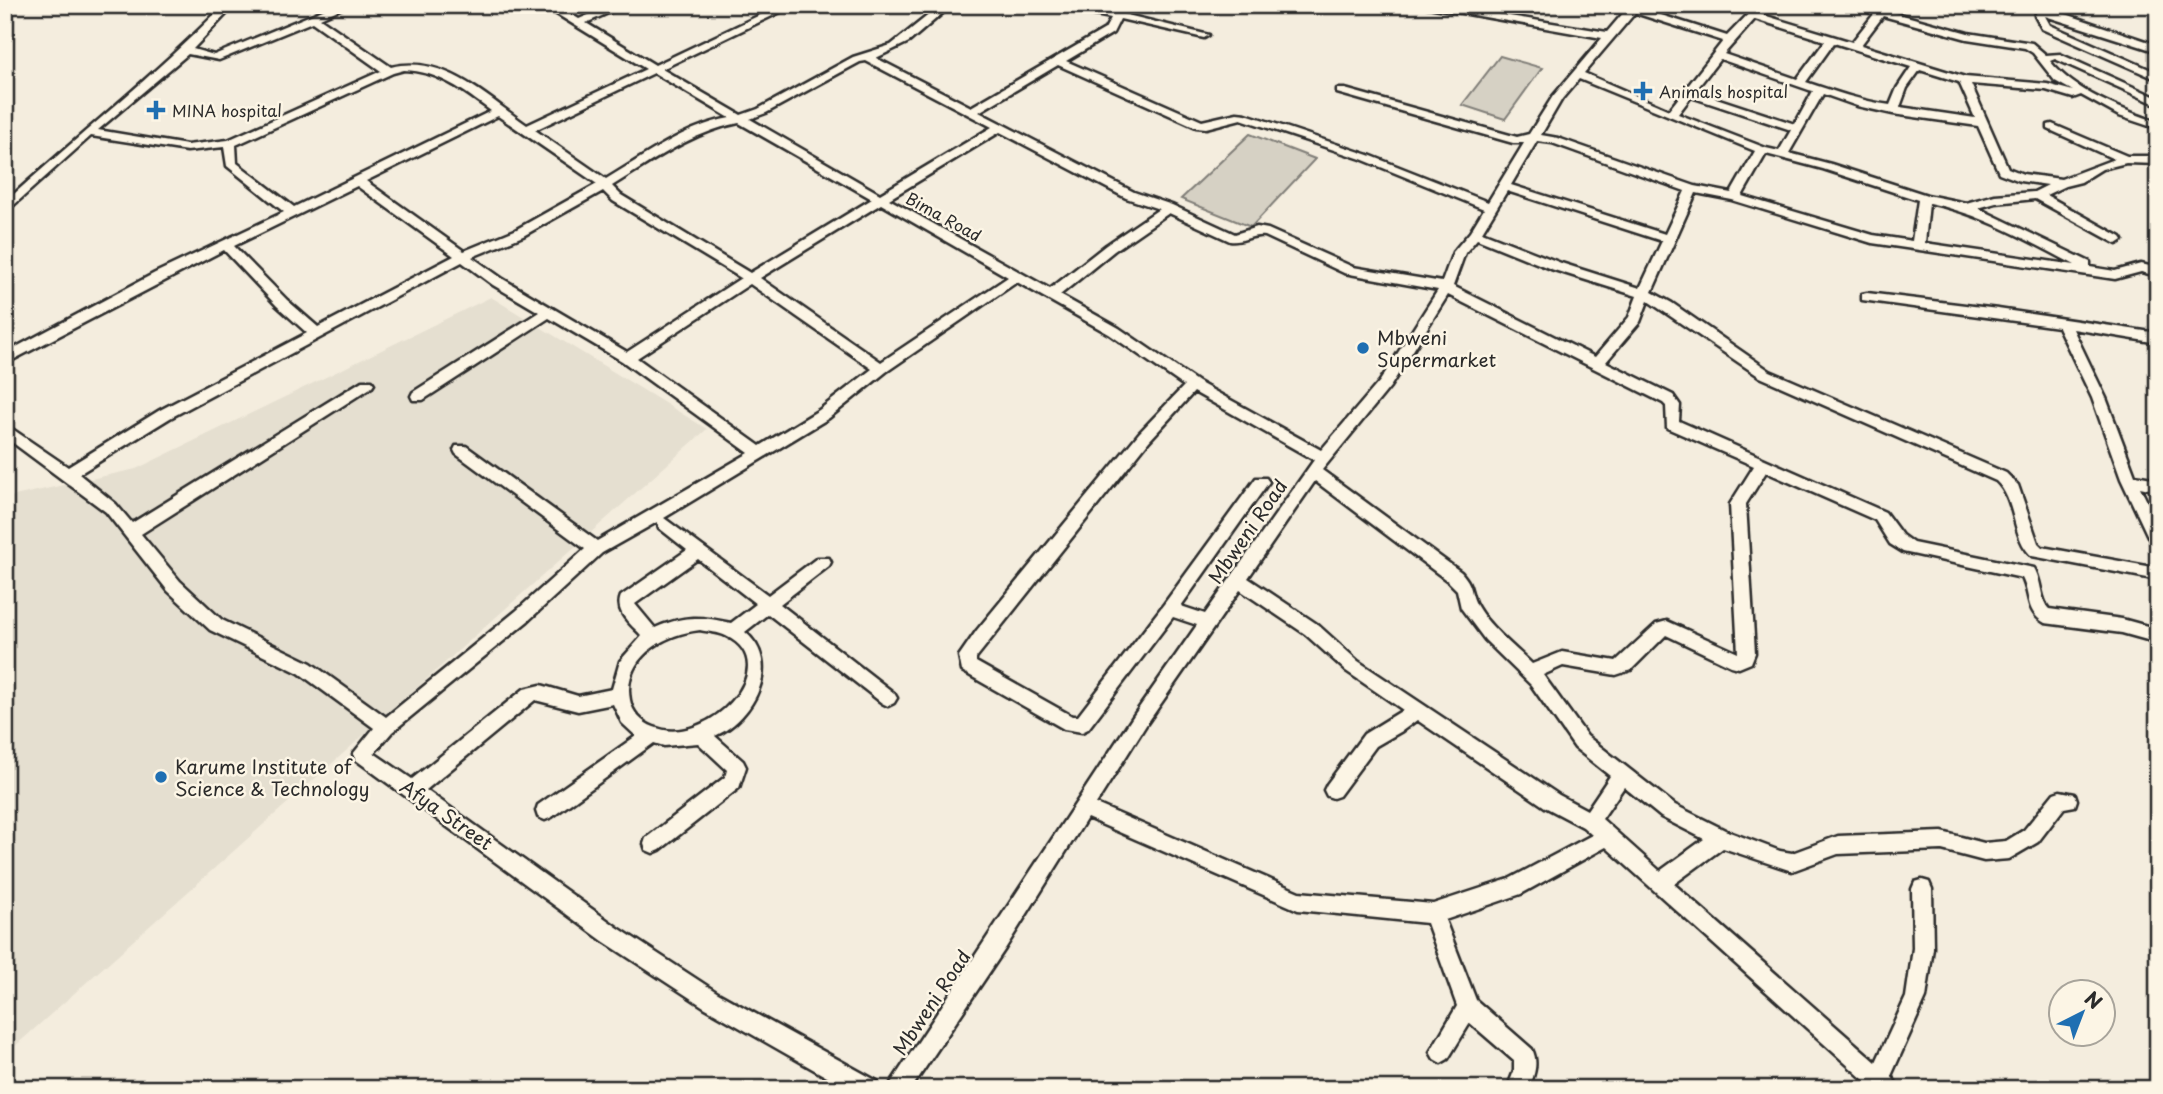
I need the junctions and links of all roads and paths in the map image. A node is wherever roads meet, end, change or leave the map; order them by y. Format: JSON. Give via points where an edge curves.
{"nodes":[{"id":1,"x":230,"y":5,"type":"edge"},
{"id":2,"x":344,"y":5,"type":"edge"},
{"id":3,"x":547,"y":5,"type":"edge"},
{"id":4,"x":621,"y":5,"type":"edge"},
{"id":5,"x":790,"y":5,"type":"edge"},
{"id":6,"x":947,"y":5,"type":"edge"},
{"id":7,"x":1047,"y":5,"type":"edge"},
{"id":8,"x":1422,"y":5,"type":"edge"},
{"id":9,"x":1763,"y":5,"type":"edge"},
{"id":10,"x":1854,"y":5,"type":"edge"},
{"id":11,"x":1635,"y":7,"type":"edge"},
{"id":12,"x":2035,"y":7,"type":"edge"},
{"id":13,"x":1461,"y":9,"type":"edge"},
{"id":14,"x":1121,"y":10,"type":"edge"},
{"id":15,"x":1880,"y":13,"type":"junction"},
{"id":16,"x":1753,"y":15,"type":"junction"},
{"id":17,"x":313,"y":18,"type":"junction"},
{"id":18,"x":578,"y":23,"type":"junction"},
{"id":19,"x":1204,"y":35,"type":"dead end"},
{"id":20,"x":1610,"y":36,"type":"junction"},
{"id":21,"x":1729,"y":40,"type":"junction"},
{"id":22,"x":1831,"y":40,"type":"junction"},
{"id":23,"x":1854,"y":47,"type":"junction"},
{"id":24,"x":2158,"y":49,"type":"edge"},
{"id":25,"x":186,"y":50,"type":"junction"},
{"id":26,"x":1718,"y":55,"type":"junction"},
{"id":27,"x":870,"y":59,"type":"junction"},
{"id":28,"x":2044,"y":59,"type":"junction"},
{"id":29,"x":1058,"y":61,"type":"junction"},
{"id":30,"x":1916,"y":67,"type":"junction"},
{"id":31,"x":654,"y":69,"type":"junction"},
{"id":32,"x":389,"y":71,"type":"junction"},
{"id":33,"x":1576,"y":74,"type":"junction"},
{"id":34,"x":2158,"y":77,"type":"edge"},
{"id":35,"x":1964,"y":80,"type":"junction"},
{"id":36,"x":1800,"y":83,"type":"junction"},
{"id":37,"x":1820,"y":89,"type":"junction"},
{"id":38,"x":1341,"y":90,"type":"dead end"},
{"id":39,"x":2081,"y":91,"type":"junction"},
{"id":40,"x":1689,"y":93,"type":"junction"},
{"id":41,"x":2158,"y":102,"type":"edge"},
{"id":42,"x":499,"y":111,"type":"junction"},
{"id":43,"x":971,"y":111,"type":"junction"},
{"id":44,"x":1893,"y":111,"type":"junction"},
{"id":45,"x":1671,"y":116,"type":"junction"},
{"id":46,"x":740,"y":119,"type":"junction"},
{"id":47,"x":1983,"y":123,"type":"junction"},
{"id":48,"x":2158,"y":126,"type":"edge"},
{"id":49,"x":2052,"y":127,"type":"dead end"},
{"id":50,"x":998,"y":128,"type":"junction"},
{"id":51,"x":1797,"y":128,"type":"junction"},
{"id":52,"x":527,"y":130,"type":"junction"},
{"id":53,"x":89,"y":132,"type":"junction"},
{"id":54,"x":1533,"y":137,"type":"junction"},
{"id":55,"x":230,"y":143,"type":"junction"},
{"id":56,"x":1762,"y":149,"type":"junction"},
{"id":57,"x":1783,"y":154,"type":"junction"},
{"id":58,"x":2125,"y":159,"type":"junction"},
{"id":59,"x":2158,"y":160,"type":"edge"},
{"id":60,"x":358,"y":181,"type":"junction"},
{"id":61,"x":2061,"y":183,"type":"junction"},
{"id":62,"x":605,"y":186,"type":"junction"},
{"id":63,"x":1503,"y":186,"type":"junction"},
{"id":64,"x":1692,"y":189,"type":"junction"},
{"id":65,"x":2037,"y":195,"type":"junction"},
{"id":66,"x":1734,"y":198,"type":"junction"},
{"id":67,"x":1923,"y":198,"type":"junction"},
{"id":68,"x":880,"y":199,"type":"junction"},
{"id":69,"x":1491,"y":207,"type":"junction"},
{"id":70,"x":1966,"y":207,"type":"junction"},
{"id":71,"x":1168,"y":208,"type":"junction"},
{"id":72,"x":5,"y":209,"type":"edge"},
{"id":73,"x":291,"y":211,"type":"junction"},
{"id":74,"x":1475,"y":234,"type":"junction"},
{"id":75,"x":1668,"y":239,"type":"junction"},
{"id":76,"x":2117,"y":240,"type":"dead end"},
{"id":77,"x":225,"y":244,"type":"junction"},
{"id":78,"x":1918,"y":245,"type":"junction"},
{"id":79,"x":464,"y":256,"type":"junction"},
{"id":80,"x":2093,"y":270,"type":"junction"},
{"id":81,"x":2158,"y":272,"type":"edge"},
{"id":82,"x":1016,"y":277,"type":"junction"},
{"id":83,"x":749,"y":279,"type":"junction"},
{"id":84,"x":1446,"y":288,"type":"junction"},
{"id":85,"x":1645,"y":294,"type":"junction"},
{"id":86,"x":1051,"y":295,"type":"junction"},
{"id":87,"x":1867,"y":297,"type":"dead end"},
{"id":88,"x":551,"y":311,"type":"junction"},
{"id":89,"x":2063,"y":323,"type":"junction"},
{"id":90,"x":317,"y":334,"type":"junction"},
{"id":91,"x":2158,"y":338,"type":"edge"},
{"id":92,"x":627,"y":358,"type":"junction"},
{"id":93,"x":5,"y":359,"type":"edge"},
{"id":94,"x":1598,"y":363,"type":"junction"},
{"id":95,"x":881,"y":369,"type":"junction"},
{"id":96,"x":368,"y":384,"type":"dead end"},
{"id":97,"x":1193,"y":385,"type":"junction"},
{"id":98,"x":418,"y":396,"type":"dead end"},
{"id":99,"x":5,"y":429,"type":"edge"},
{"id":100,"x":461,"y":450,"type":"dead end"},
{"id":101,"x":761,"y":454,"type":"junction"},
{"id":102,"x":1763,"y":464,"type":"junction"},
{"id":103,"x":1319,"y":465,"type":"junction"},
{"id":104,"x":68,"y":474,"type":"junction"},
{"id":105,"x":2129,"y":480,"type":"junction"},
{"id":106,"x":1261,"y":482,"type":"dead end"},
{"id":107,"x":2158,"y":485,"type":"edge"},
{"id":108,"x":664,"y":524,"type":"dead end"},
{"id":109,"x":131,"y":532,"type":"junction"},
{"id":110,"x":2158,"y":541,"type":"edge"},
{"id":111,"x":596,"y":549,"type":"junction"},
{"id":112,"x":698,"y":551,"type":"junction"},
{"id":113,"x":2038,"y":552,"type":"junction"},
{"id":114,"x":822,"y":562,"type":"dead end"},
{"id":115,"x":2028,"y":573,"type":"junction"},
{"id":116,"x":2158,"y":574,"type":"edge"},
{"id":117,"x":1238,"y":580,"type":"junction"},
{"id":118,"x":768,"y":604,"type":"junction"},
{"id":119,"x":1170,"y":609,"type":"junction"},
{"id":120,"x":1208,"y":622,"type":"junction"},
{"id":121,"x":733,"y":631,"type":"junction"},
{"id":122,"x":2158,"y":636,"type":"edge"},
{"id":123,"x":653,"y":638,"type":"junction"},
{"id":124,"x":1530,"y":673,"type":"junction"},
{"id":125,"x":619,"y":695,"type":"junction"},
{"id":126,"x":888,"y":698,"type":"dead end"},
{"id":127,"x":1416,"y":710,"type":"junction"},
{"id":128,"x":386,"y":727,"type":"junction"},
{"id":129,"x":701,"y":734,"type":"junction"},
{"id":130,"x":650,"y":735,"type":"junction"},
{"id":131,"x":1622,"y":775,"type":"junction"},
{"id":132,"x":413,"y":790,"type":"junction"},
{"id":133,"x":1333,"y":790,"type":"dead end"},
{"id":134,"x":2068,"y":800,"type":"dead end"},
{"id":135,"x":1084,"y":808,"type":"junction"},
{"id":136,"x":545,"y":811,"type":"dead end"},
{"id":137,"x":1590,"y":821,"type":"junction"},
{"id":138,"x":1608,"y":836,"type":"junction"},
{"id":139,"x":1721,"y":838,"type":"junction"},
{"id":140,"x":653,"y":844,"type":"dead end"},
{"id":141,"x":1661,"y":882,"type":"junction"},
{"id":142,"x":1922,"y":889,"type":"dead end"},
{"id":143,"x":1433,"y":914,"type":"junction"},
{"id":144,"x":1468,"y":1007,"type":"junction"},
{"id":145,"x":1441,"y":1052,"type":"dead end"},
{"id":146,"x":1885,"y":1083,"type":"edge"},
{"id":147,"x":869,"y":1089,"type":"edge"},
{"id":148,"x":898,"y":1089,"type":"edge"},
{"id":149,"x":1518,"y":1089,"type":"edge"}],
"edges":[{"from":1,"to":25,"type":"street"},
{"from":2,"to":17,"type":"street"},
{"from":3,"to":18,"type":"street","name":"Bima Road"},
{"from":4,"to":18,"type":"street"},
{"from":5,"to":31,"type":"street"},
{"from":6,"to":27,"type":"street","via":[[914,36]]},
{"from":7,"to":14,"type":"street"},
{"from":8,"to":13,"type":"street"},
{"from":9,"to":16,"type":"street"},
{"from":10,"to":15,"type":"street"},
{"from":11,"to":20,"type":"street","name":"Mbweni Road"},
{"from":11,"to":21,"type":"street"},
{"from":12,"to":24,"type":"street"},
{"from":12,"to":34,"type":"street","via":[[2046,27]]},
{"from":13,"to":20,"type":"street"},
{"from":14,"to":19,"type":"street"},
{"from":14,"to":29,"type":"street","via":[[1103,36]]},
{"from":15,"to":23,"type":"street"},
{"from":15,"to":28,"type":"street","via":[[1967,36],[2017,42]]},
{"from":16,"to":21,"type":"street"},
{"from":16,"to":22,"type":"street"},
{"from":17,"to":25,"type":"street","via":[[215,58]]},
{"from":17,"to":32,"type":"street"},
{"from":18,"to":31,"type":"street","name":"Bima Road"},
{"from":20,"to":33,"type":"street","name":"Mbweni Road"},
{"from":21,"to":26,"type":"street"},
{"from":22,"to":23,"type":"street"},
{"from":22,"to":36,"type":"street"},
{"from":23,"to":30,"type":"street"},
{"from":25,"to":53,"type":"street"},
{"from":26,"to":36,"type":"street"},
{"from":26,"to":40,"type":"street"},
{"from":27,"to":43,"type":"street"},
{"from":27,"to":46,"type":"street","via":[[857,59]]},
{"from":28,"to":39,"type":"street","via":[[2059,79]]},
{"from":28,"to":41,"type":"street","via":[[2055,56]]},
{"from":29,"to":43,"type":"street"},
{"from":29,"to":69,"type":"street","via":[[1200,125],[1242,116],[1365,157]]},
{"from":30,"to":35,"type":"street"},
{"from":30,"to":44,"type":"street"},
{"from":31,"to":46,"type":"street","name":"Bima Road"},
{"from":31,"to":52,"type":"street"},
{"from":32,"to":42,"type":"street","via":[[426,66]]},
{"from":32,"to":55,"type":"street"},
{"from":33,"to":45,"type":"street"},
{"from":33,"to":54,"type":"street","name":"Mbweni Road"},
{"from":35,"to":39,"type":"street","via":[[2047,87],[2073,95]]},
{"from":35,"to":47,"type":"street"},
{"from":36,"to":37,"type":"street"},
{"from":37,"to":44,"type":"street"},
{"from":37,"to":51,"type":"street"},
{"from":38,"to":54,"type":"street","via":[[1517,141]]},
{"from":39,"to":48,"type":"street","via":[[2123,114]]},
{"from":40,"to":45,"type":"street"},
{"from":40,"to":51,"type":"street"},
{"from":42,"to":52,"type":"street"},
{"from":42,"to":60,"type":"street"},
{"from":43,"to":50,"type":"street"},
{"from":44,"to":47,"type":"street"},
{"from":45,"to":56,"type":"street"},
{"from":46,"to":62,"type":"street","via":[[685,137]]},
{"from":46,"to":68,"type":"street","name":"Bima Road"},
{"from":47,"to":61,"type":"street","via":[[2003,170]]},
{"from":49,"to":58,"type":"street"},
{"from":50,"to":68,"type":"street"},
{"from":50,"to":71,"type":"street","via":[[1130,195]]},
{"from":51,"to":57,"type":"street"},
{"from":52,"to":62,"type":"street"},
{"from":53,"to":55,"type":"street","via":[[187,148]]},
{"from":53,"to":72,"type":"street"},
{"from":54,"to":63,"type":"street","name":"Mbweni Road"},
{"from":54,"to":64,"type":"street"},
{"from":55,"to":73,"type":"street","via":[[231,164]]},
{"from":56,"to":57,"type":"street"},
{"from":56,"to":66,"type":"street"},
{"from":57,"to":67,"type":"street"},
{"from":58,"to":59,"type":"street"},
{"from":58,"to":61,"type":"street"},
{"from":60,"to":73,"type":"street"},
{"from":60,"to":79,"type":"street"},
{"from":61,"to":65,"type":"street"},
{"from":62,"to":79,"type":"street","via":[[519,233]]},
{"from":62,"to":83,"type":"street","via":[[637,211]]},
{"from":63,"to":69,"type":"street","name":"Mbweni Road"},
{"from":63,"to":75,"type":"street"},
{"from":64,"to":66,"type":"street"},
{"from":64,"to":75,"type":"street"},
{"from":65,"to":70,"type":"street"},
{"from":65,"to":76,"type":"street"},
{"from":66,"to":78,"type":"street","via":[[1872,239]]},
{"from":67,"to":70,"type":"street"},
{"from":67,"to":78,"type":"street"},
{"from":68,"to":82,"type":"street","name":"Bima Road"},
{"from":68,"to":83,"type":"street"},
{"from":69,"to":74,"type":"street","name":"Mbweni Road"},
{"from":70,"to":80,"type":"street"},
{"from":71,"to":84,"type":"street","via":[[1234,238],[1257,231],[1268,233],[1350,271]]},
{"from":71,"to":86,"type":"street"},
{"from":73,"to":77,"type":"street"},
{"from":74,"to":84,"type":"street","name":"Mbweni Road","via":[[1459,252]]},
{"from":74,"to":85,"type":"street"},
{"from":75,"to":85,"type":"street"},
{"from":77,"to":90,"type":"street"},
{"from":77,"to":93,"type":"street"},
{"from":78,"to":80,"type":"street"},
{"from":79,"to":88,"type":"street","via":[[498,282]]},
{"from":79,"to":90,"type":"street"},
{"from":80,"to":81,"type":"street","via":[[2115,275],[2141,268]]},
{"from":82,"to":86,"type":"street","name":"Bima Road"},
{"from":82,"to":95,"type":"street"},
{"from":83,"to":92,"type":"street"},
{"from":83,"to":95,"type":"street"},
{"from":84,"to":94,"type":"street"},
{"from":84,"to":103,"type":"street","name":"Mbweni Road","via":[[1385,384]]},
{"from":85,"to":94,"type":"street","via":[[1635,319]]},
{"from":85,"to":113,"type":"street","via":[[1765,374],[2001,477],[2010,485],[2031,547]]},
{"from":86,"to":97,"type":"street","name":"Bima Road"},
{"from":87,"to":89,"type":"street"},
{"from":88,"to":92,"type":"street"},
{"from":88,"to":98,"type":"street"},
{"from":89,"to":91,"type":"street"},
{"from":89,"to":105,"type":"street","via":[[2099,398]]},
{"from":90,"to":104,"type":"street","via":[[145,425]]},
{"from":92,"to":101,"type":"street"},
{"from":94,"to":102,"type":"street","via":[[1668,399],[1673,405],[1672,424]]},
{"from":95,"to":101,"type":"street","via":[[824,414]]},
{"from":96,"to":109,"type":"street"},
{"from":97,"to":103,"type":"street","name":"Bima Road"},
{"from":97,"to":119,"type":"street","via":[[1166,409],[1009,599],[968,656],[968,666],[1070,724],[1082,724]]},
{"from":99,"to":104,"type":"street"},
{"from":100,"to":111,"type":"street"},
{"from":101,"to":111,"type":"street"},
{"from":102,"to":115,"type":"street","via":[[1880,516],[1898,542],[1908,548]]},
{"from":102,"to":124,"type":"street","via":[[1738,504],[1745,658],[1731,659],[1667,628],[1626,665],[1616,668],[1562,659]]},
{"from":103,"to":117,"type":"street","name":"Mbweni Road"},
{"from":103,"to":124,"type":"street","name":"Bima Road","via":[[1455,577],[1465,588],[1467,603],[1492,635]]},
{"from":104,"to":109,"type":"street","via":[[111,508]]},
{"from":105,"to":107,"type":"street"},
{"from":105,"to":110,"type":"street"},
{"from":106,"to":119,"type":"street"},
{"from":108,"to":112,"type":"street"},
{"from":109,"to":128,"type":"street","via":[[174,586],[216,625],[305,668]]},
{"from":111,"to":128,"type":"street"},
{"from":112,"to":118,"type":"street"},
{"from":112,"to":123,"type":"street","via":[[627,601],[627,608]]},
{"from":113,"to":115,"type":"street"},
{"from":113,"to":116,"type":"street"},
{"from":114,"to":118,"type":"street"},
{"from":115,"to":122,"type":"street","via":[[2041,614]]},
{"from":117,"to":120,"type":"street","name":"Mbweni Road"},
{"from":117,"to":127,"type":"street"},
{"from":118,"to":121,"type":"street"},
{"from":118,"to":126,"type":"street"},
{"from":119,"to":120,"type":"street"},
{"from":120,"to":135,"type":"street","name":"Mbweni Road"},
{"from":121,"to":123,"type":"street","via":[[700,623]]},
{"from":121,"to":129,"type":"street","via":[[753,653],[754,684],[735,714]]},
{"from":123,"to":125,"type":"street","via":[[627,664]]},
{"from":124,"to":131,"type":"street","name":"Bima Road","via":[[1581,742]]},
{"from":125,"to":130,"type":"street","via":[[625,715]]},
{"from":125,"to":132,"type":"street","via":[[574,704],[544,692],[530,694]]},
{"from":127,"to":133,"type":"street","via":[[1370,740]]},
{"from":127,"to":137,"type":"street","via":[[1552,801]]},
{"from":128,"to":132,"type":"street","name":"Afya Street","via":[[362,754]]},
{"from":129,"to":130,"type":"street","via":[[675,739]]},
{"from":129,"to":140,"type":"street","via":[[737,767],[737,773],[733,782]]},
{"from":130,"to":136,"type":"street"},
{"from":131,"to":137,"type":"street"},
{"from":131,"to":139,"type":"street","name":"Bima Road","via":[[1668,811]]},
{"from":132,"to":147,"type":"street","name":"Afya Street","via":[[610,934],[711,1000]]},
{"from":134,"to":139,"type":"street","name":"Bima Road","via":[[2053,804],[2031,836],[2009,850],[1984,852],[1942,841],[1838,845],[1792,862]]},
{"from":135,"to":143,"type":"street","via":[[1298,901]]},
{"from":135,"to":148,"type":"street","name":"Mbweni Road"},
{"from":137,"to":138,"type":"street"},
{"from":138,"to":141,"type":"street"},
{"from":138,"to":143,"type":"street","via":[[1514,887]]},
{"from":139,"to":141,"type":"street"},
{"from":141,"to":146,"type":"street"},
{"from":142,"to":146,"type":"street","via":[[1923,948],[1916,998]]},
{"from":143,"to":144,"type":"street"},
{"from":144,"to":145,"type":"street"},
{"from":144,"to":149,"type":"street","via":[[1525,1056]]}]}
